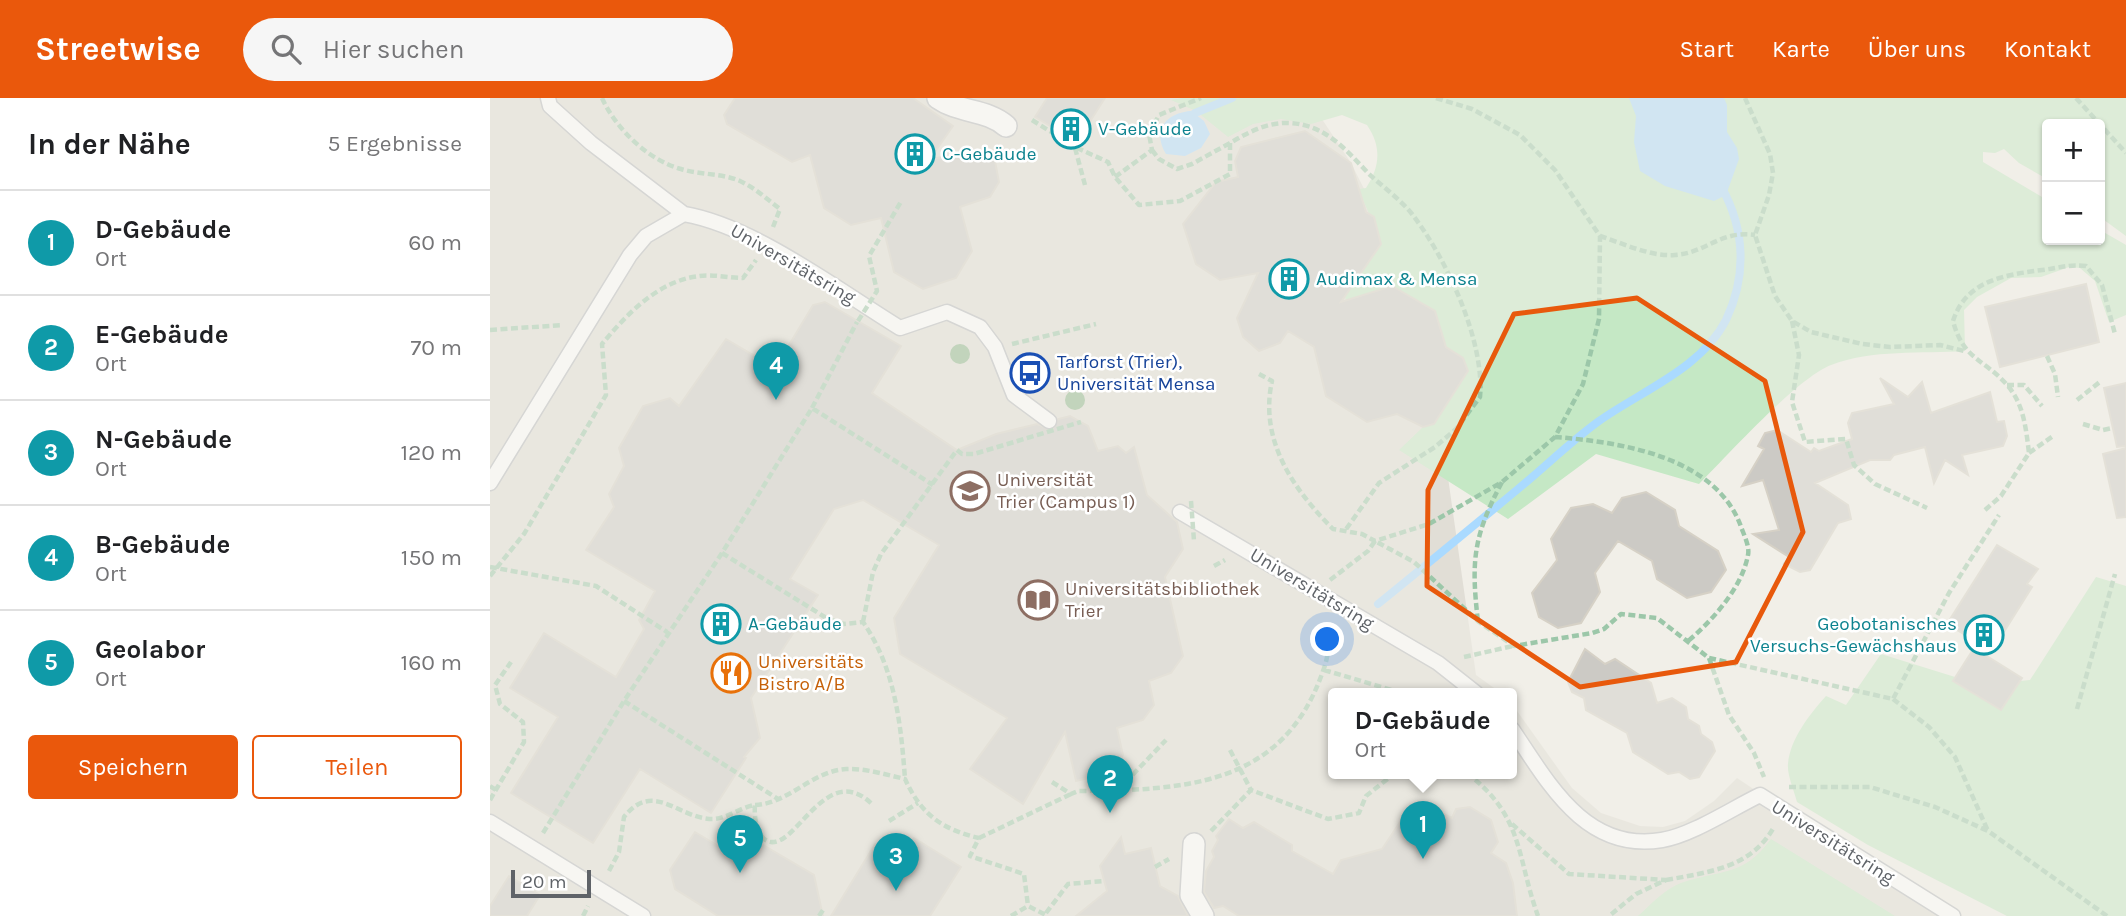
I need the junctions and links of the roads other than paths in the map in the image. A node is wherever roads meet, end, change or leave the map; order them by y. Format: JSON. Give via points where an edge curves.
{"nodes":[{"id":1,"x":548,"y":98,"type":"edge"},
{"id":2,"x":938,"y":98,"type":"edge"},
{"id":3,"x":1006,"y":126,"type":"dead end"},
{"id":4,"x":684,"y":214,"type":"junction"},
{"id":5,"x":1049,"y":421,"type":"dead end"},
{"id":6,"x":490,"y":483,"type":"edge"},
{"id":7,"x":1180,"y":512,"type":"dead end"},
{"id":8,"x":1470,"y":688,"type":"edge"},
{"id":9,"x":1517,"y":736,"type":"edge"},
{"id":10,"x":490,"y":822,"type":"edge"},
{"id":11,"x":1194,"y":844,"type":"road end"},
{"id":12,"x":643,"y":916,"type":"edge"},
{"id":13,"x":1203,"y":916,"type":"edge"},
{"id":14,"x":1953,"y":916,"type":"edge"}],
"edges":[{"from":1,"to":4,"type":"lane","via":[[550,106],[591,143]]},
{"from":2,"to":3,"type":"street","via":[[951,108],[996,117]]},
{"from":4,"to":5,"type":"lane","name":"Universitätsring","via":[[744,234],[900,328],[947,312],[980,327],[995,348],[1014,395]]},
{"from":4,"to":6,"type":"lane","via":[[654,230],[630,255]]},
{"from":7,"to":8,"type":"lane","name":"Universitätsring","via":[[1438,663]]},
{"from":9,"to":14,"type":"lane","name":"Universitätsring","via":[[1571,811],[1589,825],[1619,836],[1662,840],[1760,795]]},
{"from":10,"to":12,"type":"lane"},
{"from":11,"to":13,"type":"street","via":[[1191,895]]}]}
